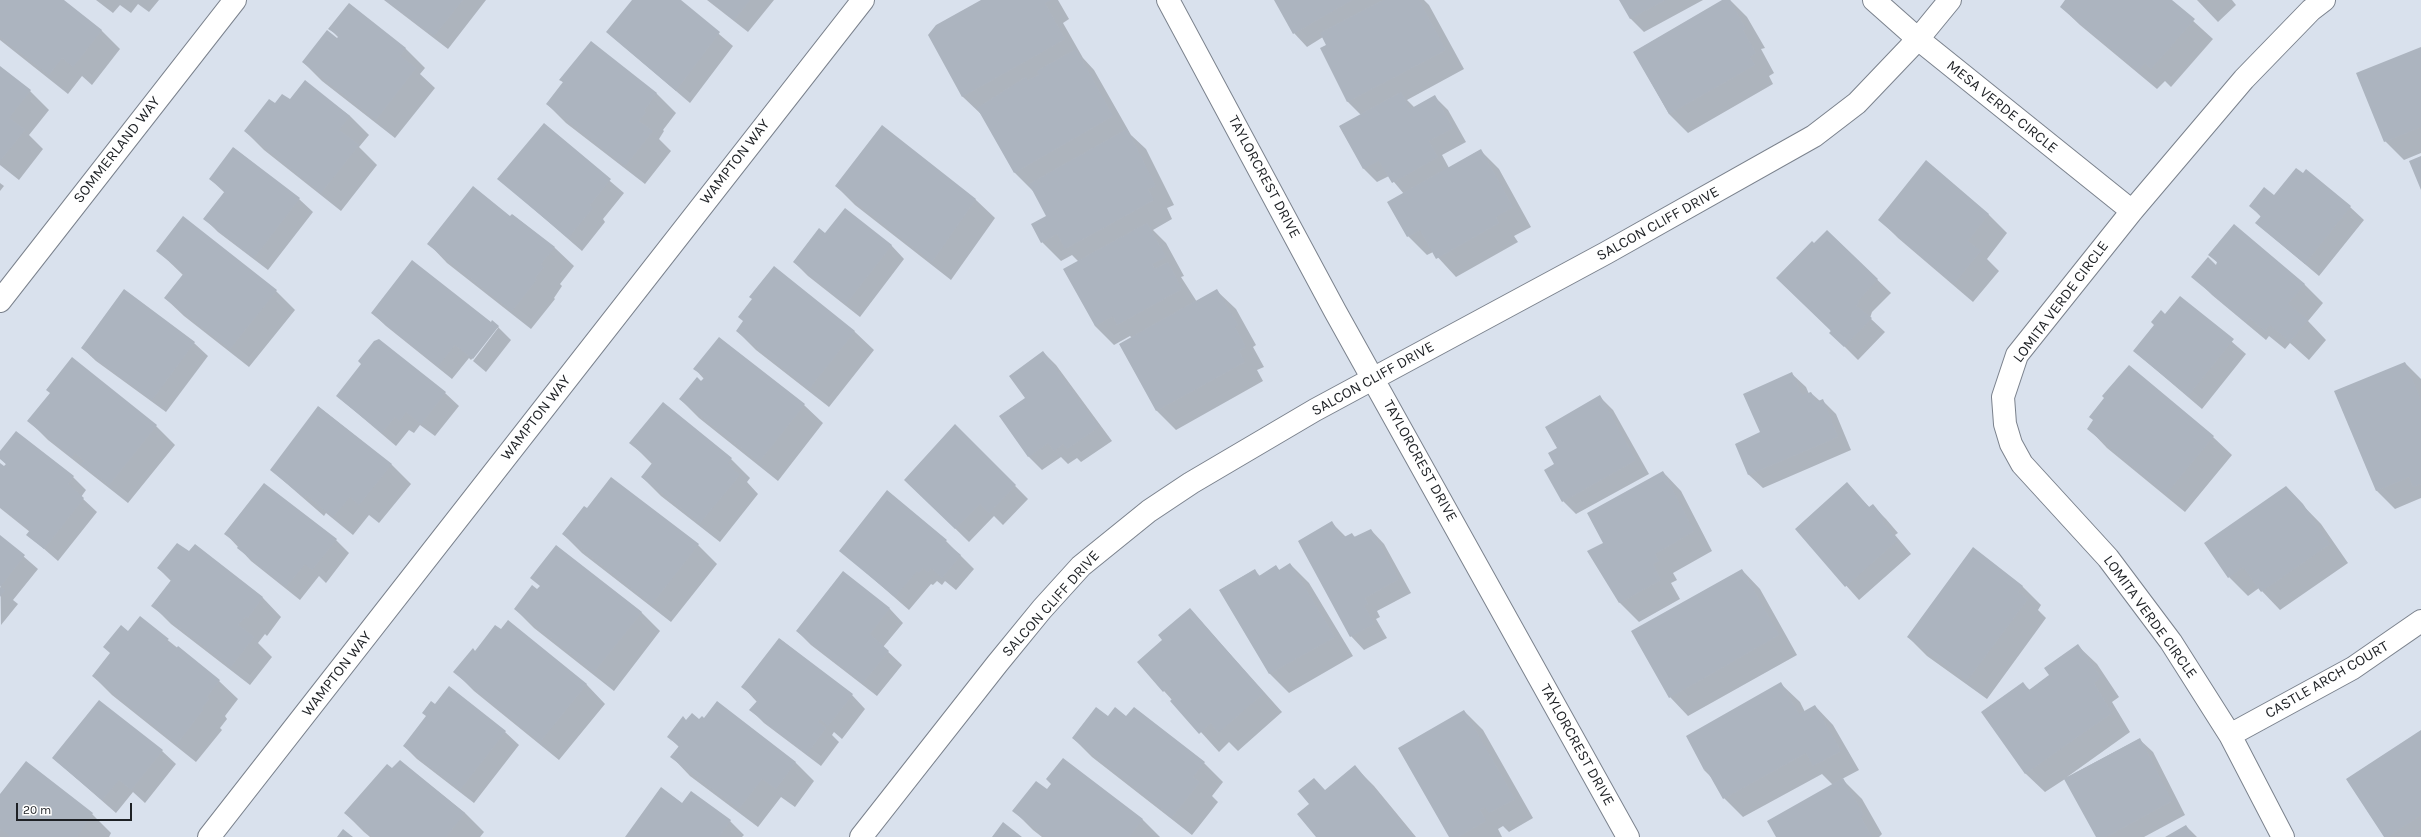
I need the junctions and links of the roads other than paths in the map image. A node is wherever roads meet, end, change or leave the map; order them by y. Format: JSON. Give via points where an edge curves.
{"nodes":[{"id":1,"x":235,"y":0,"type":"edge"},
{"id":2,"x":863,"y":0,"type":"edge"},
{"id":3,"x":1168,"y":0,"type":"edge"},
{"id":4,"x":1874,"y":0,"type":"edge"},
{"id":5,"x":1950,"y":0,"type":"edge"},
{"id":6,"x":2324,"y":0,"type":"edge"},
{"id":7,"x":1918,"y":39,"type":"junction"},
{"id":8,"x":2132,"y":211,"type":"junction"},
{"id":9,"x":0,"y":300,"type":"edge"},
{"id":10,"x":1373,"y":379,"type":"junction"},
{"id":11,"x":2421,"y":621,"type":"edge"},
{"id":12,"x":2230,"y":735,"type":"junction"},
{"id":13,"x":1627,"y":836,"type":"edge"},
{"id":14,"x":209,"y":837,"type":"edge"},
{"id":15,"x":861,"y":837,"type":"edge"},
{"id":16,"x":2283,"y":837,"type":"edge"}],
"edges":[{"from":1,"to":9,"type":"street","name":"SOMMERLAND WAY"},
{"from":2,"to":14,"type":"street","name":"WAMPTON WAY"},
{"from":3,"to":10,"type":"street","name":"TAYLORCREST DRIVE"},
{"from":4,"to":7,"type":"street","name":"MESA VERDE CIRCLE"},
{"from":5,"to":7,"type":"street","name":"SALCON CLIFF DRIVE"},
{"from":6,"to":8,"type":"street","name":"LOMITA VERDE CIRCLE","via":[[2311,10],[2244,79]]},
{"from":7,"to":8,"type":"street","name":"MESA VERDE CIRCLE"},
{"from":7,"to":10,"type":"street","name":"SALCON CLIFF DRIVE","via":[[1857,103],[1814,136],[1613,250]]},
{"from":8,"to":12,"type":"street","name":"LOMITA VERDE CIRCLE","via":[[2017,355],[2003,397],[2005,424],[2011,444],[2022,464],[2083,529],[2137,596],[2171,642]]},
{"from":10,"to":13,"type":"street","name":"TAYLORCREST DRIVE"},
{"from":10,"to":15,"type":"street","name":"SALCON CLIFF DRIVE","via":[[1191,483],[1149,511],[1087,561],[997,664]]},
{"from":11,"to":12,"type":"street","name":"CASTLE ARCH COURT","via":[[2353,668]]},
{"from":12,"to":16,"type":"street","name":"LOMITA VERDE CIRCLE"}]}
